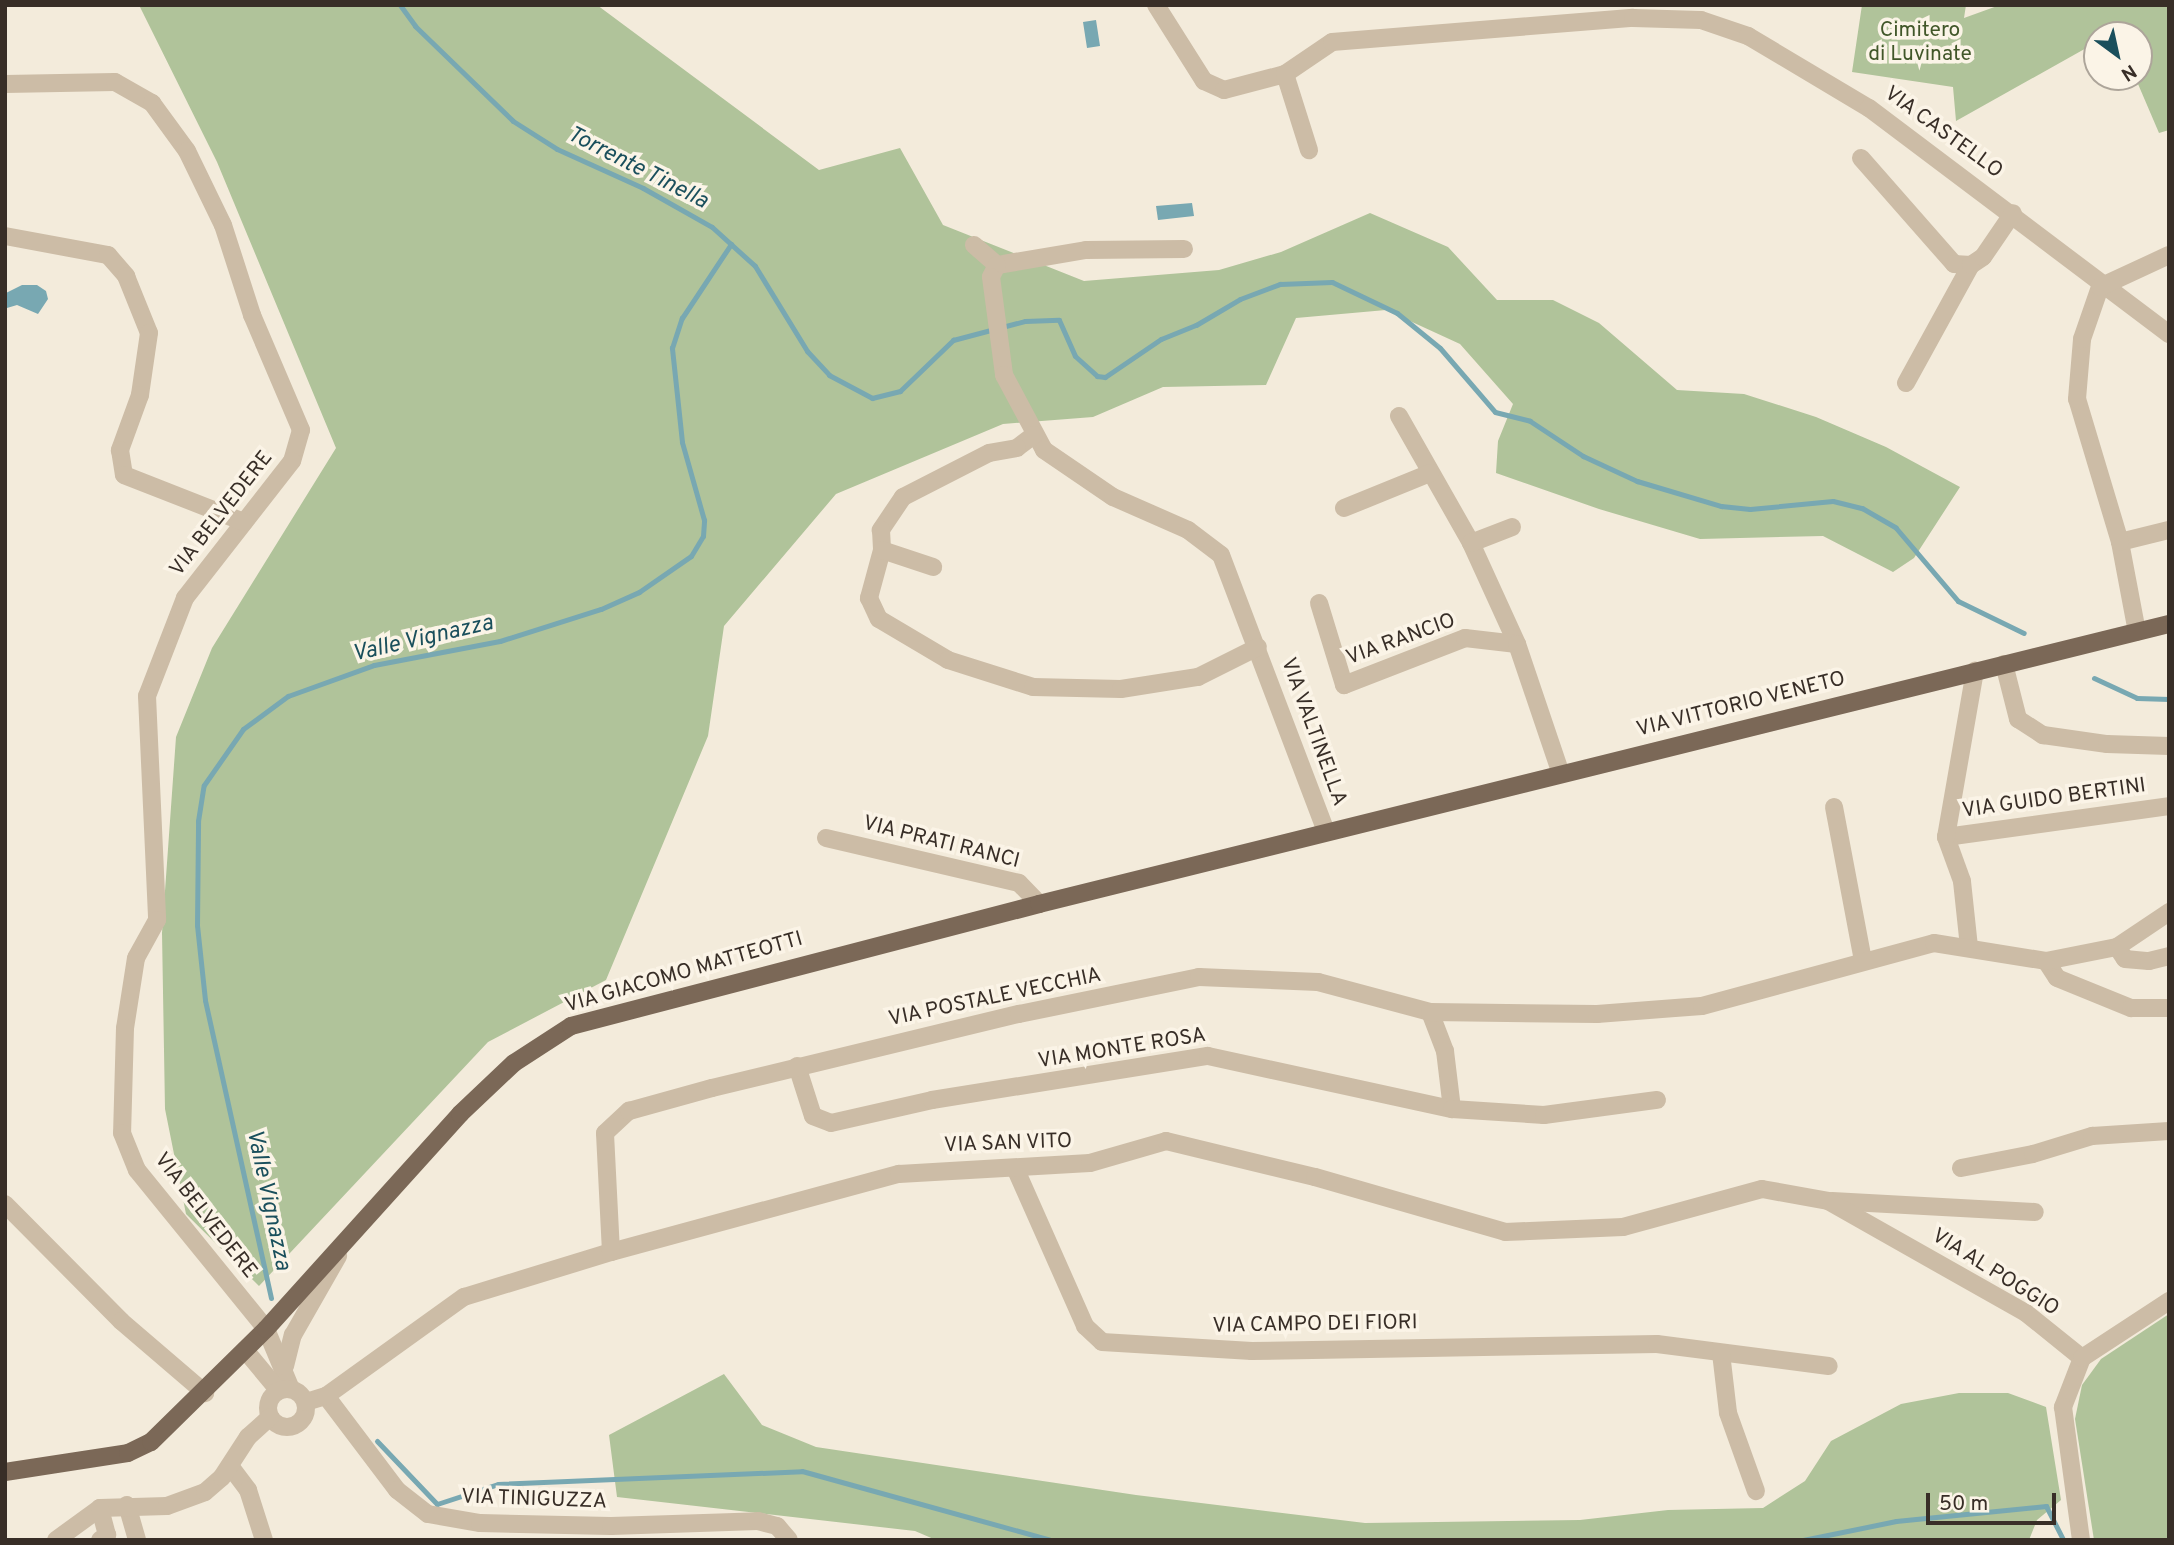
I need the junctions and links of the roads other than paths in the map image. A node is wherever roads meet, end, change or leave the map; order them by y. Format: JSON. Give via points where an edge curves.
{"nodes":[{"id":1,"x":1156,"y":5,"type":"edge"},
{"id":2,"x":1285,"y":74,"type":"junction"},
{"id":3,"x":5,"y":84,"type":"edge"},
{"id":4,"x":1308,"y":150,"type":"dead end"},
{"id":5,"x":1861,"y":158,"type":"dead end"},
{"id":6,"x":2013,"y":213,"type":"junction"},
{"id":7,"x":5,"y":236,"type":"edge"},
{"id":8,"x":974,"y":245,"type":"dead end"},
{"id":9,"x":1184,"y":249,"type":"dead end"},
{"id":10,"x":2169,"y":255,"type":"edge"},
{"id":11,"x":997,"y":265,"type":"junction"},
{"id":12,"x":1971,"y":265,"type":"junction"},
{"id":13,"x":2100,"y":286,"type":"junction"},
{"id":14,"x":2169,"y":334,"type":"edge"},
{"id":15,"x":1906,"y":383,"type":"dead end"},
{"id":16,"x":1399,"y":416,"type":"dead end"},
{"id":17,"x":1034,"y":435,"type":"junction"},
{"id":18,"x":1430,"y":473,"type":"junction"},
{"id":19,"x":1344,"y":508,"type":"dead end"},
{"id":20,"x":244,"y":522,"type":"junction"},
{"id":21,"x":1512,"y":527,"type":"dead end"},
{"id":22,"x":2169,"y":530,"type":"edge"},
{"id":23,"x":2120,"y":542,"type":"junction"},
{"id":24,"x":1471,"y":543,"type":"junction"},
{"id":25,"x":882,"y":550,"type":"junction"},
{"id":26,"x":933,"y":567,"type":"dead end"},
{"id":27,"x":1319,"y":603,"type":"dead end"},
{"id":28,"x":2169,"y":624,"type":"edge"},
{"id":29,"x":2137,"y":632,"type":"junction"},
{"id":30,"x":1517,"y":644,"type":"junction"},
{"id":31,"x":1258,"y":647,"type":"junction"},
{"id":32,"x":2004,"y":664,"type":"junction"},
{"id":33,"x":1975,"y":671,"type":"junction"},
{"id":34,"x":2169,"y":746,"type":"edge"},
{"id":35,"x":1561,"y":774,"type":"junction"},
{"id":36,"x":2169,"y":806,"type":"edge"},
{"id":37,"x":1834,"y":807,"type":"dead end"},
{"id":38,"x":1326,"y":832,"type":"junction"},
{"id":39,"x":1946,"y":837,"type":"junction"},
{"id":40,"x":826,"y":838,"type":"dead end"},
{"id":41,"x":1039,"y":904,"type":"junction"},
{"id":42,"x":2169,"y":912,"type":"edge"},
{"id":43,"x":1969,"y":947,"type":"junction"},
{"id":44,"x":2117,"y":947,"type":"junction"},
{"id":45,"x":2169,"y":956,"type":"edge"},
{"id":46,"x":1863,"y":961,"type":"junction"},
{"id":47,"x":2046,"y":961,"type":"junction"},
{"id":48,"x":2169,"y":1008,"type":"edge"},
{"id":49,"x":1430,"y":1012,"type":"junction"},
{"id":50,"x":797,"y":1066,"type":"junction"},
{"id":51,"x":1657,"y":1100,"type":"dead end"},
{"id":52,"x":1452,"y":1109,"type":"junction"},
{"id":53,"x":2169,"y":1131,"type":"edge"},
{"id":54,"x":1961,"y":1168,"type":"dead end"},
{"id":55,"x":1016,"y":1170,"type":"junction"},
{"id":56,"x":1828,"y":1201,"type":"junction"},
{"id":57,"x":5,"y":1205,"type":"edge"},
{"id":58,"x":2035,"y":1212,"type":"dead end"},
{"id":59,"x":1446,"y":1218,"type":"joint"},
{"id":60,"x":353,"y":1232,"type":"junction"},
{"id":61,"x":611,"y":1252,"type":"junction"},
{"id":62,"x":2169,"y":1301,"type":"edge"},
{"id":63,"x":266,"y":1329,"type":"junction"},
{"id":64,"x":246,"y":1350,"type":"junction"},
{"id":65,"x":1721,"y":1353,"type":"junction"},
{"id":66,"x":2082,"y":1358,"type":"junction"},
{"id":67,"x":285,"y":1366,"type":"junction"},
{"id":68,"x":1829,"y":1366,"type":"dead end"},
{"id":69,"x":285,"y":1390,"type":"junction"},
{"id":70,"x":205,"y":1393,"type":"junction"},
{"id":71,"x":326,"y":1396,"type":"junction"},
{"id":72,"x":306,"y":1402,"type":"junction"},
{"id":73,"x":270,"y":1417,"type":"junction"},
{"id":74,"x":230,"y":1466,"type":"junction"},
{"id":75,"x":5,"y":1472,"type":"edge"},
{"id":76,"x":1756,"y":1491,"type":"dead end"},
{"id":77,"x":127,"y":1505,"type":"junction"},
{"id":78,"x":100,"y":1508,"type":"junction"},
{"id":79,"x":55,"y":1540,"type":"edge"},
{"id":80,"x":100,"y":1540,"type":"edge"},
{"id":81,"x":137,"y":1540,"type":"edge"},
{"id":82,"x":264,"y":1540,"type":"edge"},
{"id":83,"x":789,"y":1540,"type":"edge"},
{"id":84,"x":2081,"y":1540,"type":"edge"}],
"edges":[{"from":1,"to":2,"type":"street","name":"VIA CASTELLO","via":[[1212,88],[1224,90]]},
{"from":2,"to":4,"type":"street"},
{"from":2,"to":6,"type":"street","name":"VIA CASTELLO","via":[[1332,42],[1633,18],[1701,20],[1748,36],[1857,100]]},
{"from":3,"to":20,"type":"street","name":"VIA BELVEDERE","via":[[115,82],[152,103],[187,151],[223,225],[252,315],[301,430],[292,461]]},
{"from":5,"to":12,"type":"street","via":[[1954,264]]},
{"from":6,"to":12,"type":"street","via":[[1983,257]]},
{"from":6,"to":13,"type":"street","name":"VIA CASTELLO"},
{"from":7,"to":20,"type":"street","via":[[108,255],[126,276],[149,333],[140,395],[120,450],[124,475]]},
{"from":8,"to":11,"type":"street"},
{"from":9,"to":11,"type":"street","via":[[1086,250]]},
{"from":10,"to":13,"type":"street"},
{"from":11,"to":17,"type":"street","name":"VIA VALTINELLA","via":[[991,277],[993,310],[1004,375]]},
{"from":12,"to":15,"type":"street"},
{"from":13,"to":14,"type":"street","name":"VIA CASTELLO"},
{"from":13,"to":23,"type":"street","via":[[2082,339],[2077,399]]},
{"from":16,"to":18,"type":"street"},
{"from":17,"to":25,"type":"street","name":"VIA VALTINELLA","via":[[1017,448],[989,453],[904,497],[881,530]]},
{"from":17,"to":31,"type":"street","name":"VIA VALTINELLA","via":[[1044,450],[1113,497],[1188,530],[1221,555]]},
{"from":18,"to":19,"type":"street"},
{"from":18,"to":24,"type":"street"},
{"from":20,"to":63,"type":"street","name":"VIA BELVEDERE","via":[[185,598],[147,696],[157,920],[136,957],[125,1028],[122,1133],[137,1170]]},
{"from":21,"to":24,"type":"street"},
{"from":22,"to":23,"type":"street"},
{"from":23,"to":29,"type":"street"},
{"from":24,"to":30,"type":"street"},
{"from":25,"to":26,"type":"street"},
{"from":25,"to":31,"type":"street","name":"VIA VALTINELLA","via":[[869,598],[879,619],[948,660],[1033,687],[1121,690],[1198,677]]},
{"from":27,"to":30,"type":"street","name":"VIA RANCIO","via":[[1344,685],[1465,638]]},
{"from":28,"to":29,"type":"main road","name":"VIA VITTORIO VENETO"},
{"from":29,"to":32,"type":"main road","name":"VIA VITTORIO VENETO"},
{"from":30,"to":35,"type":"street"},
{"from":31,"to":38,"type":"street","name":"VIA VALTINELLA"},
{"from":32,"to":33,"type":"main road","name":"VIA VITTORIO VENETO"},
{"from":32,"to":34,"type":"street","via":[[2018,719],[2043,735]]},
{"from":33,"to":35,"type":"main road","name":"VIA VITTORIO VENETO"},
{"from":33,"to":39,"type":"street","name":"VIA GUIDO BERTINI"},
{"from":35,"to":38,"type":"main road","name":"VIA VITTORIO VENETO"},
{"from":36,"to":39,"type":"street","name":"VIA GUIDO BERTINI"},
{"from":37,"to":46,"type":"street"},
{"from":38,"to":41,"type":"main road","name":"VIA GIACOMO MATTEOTTI"},
{"from":39,"to":43,"type":"street","name":"VIA GUIDO BERTINI","via":[[1962,881]]},
{"from":40,"to":41,"type":"street","name":"VIA PRATI RANCI","via":[[1019,883]]},
{"from":41,"to":60,"type":"main road","name":"VIA GIACOMO MATTEOTTI","via":[[571,1026],[514,1063]]},
{"from":42,"to":44,"type":"street","name":"VIA POSTALE VECCHIA"},
{"from":43,"to":46,"type":"street","name":"VIA POSTALE VECCHIA","via":[[1934,943]]},
{"from":43,"to":47,"type":"street","name":"VIA POSTALE VECCHIA"},
{"from":44,"to":45,"type":"street","via":[[2125,960]]},
{"from":44,"to":47,"type":"street","name":"VIA POSTALE VECCHIA"},
{"from":46,"to":49,"type":"street","name":"VIA POSTALE VECCHIA","via":[[1702,1006],[1597,1014]]},
{"from":47,"to":48,"type":"street","via":[[2057,978],[2131,1008]]},
{"from":49,"to":50,"type":"street","name":"VIA POSTALE VECCHIA","via":[[1318,982],[1199,977]]},
{"from":49,"to":52,"type":"street","via":[[1445,1051]]},
{"from":50,"to":52,"type":"street","name":"VIA MONTE ROSA","via":[[810,1111],[824,1123],[932,1100],[1208,1056]]},
{"from":50,"to":61,"type":"street","name":"VIA POSTALE VECCHIA","via":[[629,1111],[610,1125],[603,1143]]},
{"from":51,"to":52,"type":"street","name":"VIA MONTE ROSA","via":[[1544,1115]]},
{"from":53,"to":54,"type":"street","via":[[2092,1136],[2034,1154]]},
{"from":55,"to":59,"type":"street","name":"VIA SAN VITO","via":[[1090,1163],[1166,1141],[1315,1177]]},
{"from":55,"to":61,"type":"street","name":"VIA SAN VITO","via":[[900,1174]]},
{"from":55,"to":65,"type":"street","name":"VIA CAMPO DEI FIORI","via":[[1085,1326],[1102,1342],[1252,1351],[1657,1344]]},
{"from":56,"to":58,"type":"street","name":"VIA AL POGGIO"},
{"from":56,"to":59,"type":"street","name":"VIA AL POGGIO","via":[[1762,1189],[1623,1227],[1536,1232],[1505,1232]]},
{"from":56,"to":66,"type":"street","name":"VIA AL POGGIO","via":[[2026,1313]]},
{"from":57,"to":70,"type":"street","via":[[121,1321]]},
{"from":60,"to":63,"type":"main road","name":"VIA GIACOMO MATTEOTTI"},
{"from":60,"to":67,"type":"street","via":[[293,1335]]},
{"from":61,"to":71,"type":"street","via":[[464,1297]]},
{"from":62,"to":66,"type":"street"},
{"from":63,"to":64,"type":"main road","name":"VIA GIACOMO MATTEOTTI"},
{"from":63,"to":67,"type":"street","name":"VIA BELVEDERE"},
{"from":64,"to":69,"type":"street"},
{"from":64,"to":70,"type":"main road","name":"VIA GIACOMO MATTEOTTI"},
{"from":65,"to":68,"type":"street","name":"VIA CAMPO DEI FIORI"},
{"from":65,"to":76,"type":"street","via":[[1728,1413]]},
{"from":66,"to":84,"type":"street","via":[[2063,1407]]},
{"from":67,"to":69,"type":"street","name":"VIA BELVEDERE"},
{"from":69,"to":72,"type":"street"},
{"from":69,"to":73,"type":"street","via":[[270,1399]]},
{"from":70,"to":75,"type":"main road","name":"VIA GIACOMO MATTEOTTI","via":[[174,1424],[138,1450]]},
{"from":71,"to":72,"type":"street"},
{"from":71,"to":83,"type":"street","name":"VIA TINIGUZZA","via":[[397,1490],[428,1514],[480,1523],[611,1526],[758,1521],[777,1526]]},
{"from":72,"to":73,"type":"street","via":[[306,1415],[298,1425],[279,1426]]},
{"from":73,"to":74,"type":"street","via":[[248,1437]]},
{"from":74,"to":77,"type":"street","via":[[213,1486],[187,1501]]},
{"from":74,"to":82,"type":"street","via":[[248,1490]]},
{"from":77,"to":78,"type":"street"},
{"from":77,"to":81,"type":"street"},
{"from":78,"to":79,"type":"street"},
{"from":78,"to":80,"type":"street","via":[[107,1535]]}]}
